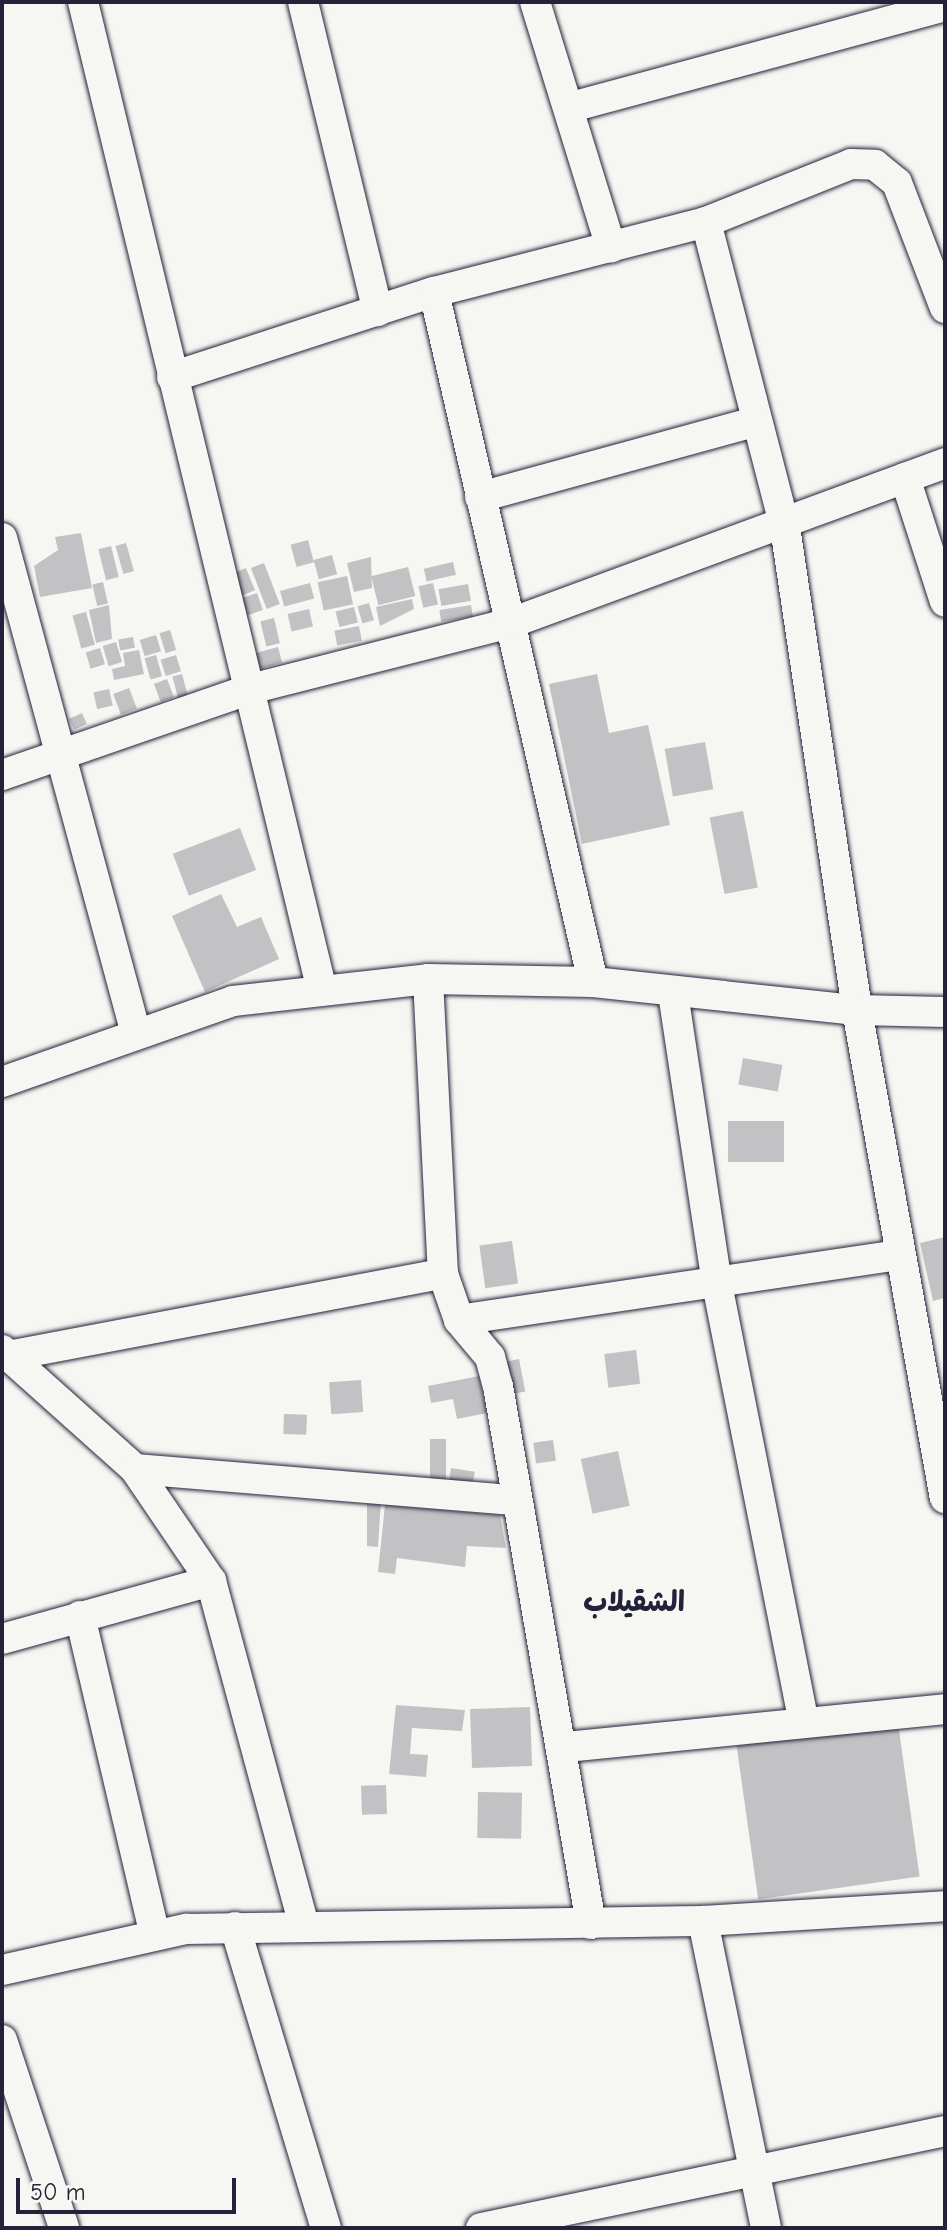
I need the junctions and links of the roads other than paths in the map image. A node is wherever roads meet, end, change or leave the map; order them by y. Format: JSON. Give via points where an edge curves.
{"nodes":[{"id":1,"x":83,"y":2,"type":"edge"},
{"id":2,"x":303,"y":2,"type":"edge"},
{"id":3,"x":535,"y":2,"type":"edge"},
{"id":4,"x":945,"y":6,"type":"edge"},
{"id":5,"x":571,"y":107,"type":"junction"},
{"id":6,"x":706,"y":222,"type":"junction"},
{"id":7,"x":611,"y":248,"type":"junction"},
{"id":8,"x":434,"y":292,"type":"junction"},
{"id":9,"x":945,"y":308,"type":"edge"},
{"id":10,"x":378,"y":311,"type":"junction"},
{"id":11,"x":172,"y":377,"type":"junction"},
{"id":12,"x":754,"y":422,"type":"junction"},
{"id":13,"x":945,"y":463,"type":"edge"},
{"id":14,"x":905,"y":478,"type":"junction"},
{"id":15,"x":480,"y":497,"type":"junction"},
{"id":16,"x":785,"y":527,"type":"junction"},
{"id":17,"x":2,"y":538,"type":"edge"},
{"id":18,"x":945,"y":602,"type":"edge"},
{"id":19,"x":511,"y":623,"type":"junction"},
{"id":20,"x":250,"y":689,"type":"junction"},
{"id":21,"x":59,"y":757,"type":"junction"},
{"id":22,"x":2,"y":775,"type":"edge"},
{"id":23,"x":428,"y":979,"type":"junction"},
{"id":24,"x":593,"y":982,"type":"junction"},
{"id":25,"x":322,"y":991,"type":"junction"},
{"id":26,"x":673,"y":993,"type":"junction"},
{"id":27,"x":857,"y":1010,"type":"junction"},
{"id":28,"x":945,"y":1012,"type":"edge"},
{"id":29,"x":135,"y":1030,"type":"junction"},
{"id":30,"x":2,"y":1082,"type":"edge"},
{"id":31,"x":898,"y":1255,"type":"junction"},
{"id":32,"x":443,"y":1274,"type":"junction"},
{"id":33,"x":717,"y":1284,"type":"junction"},
{"id":34,"x":459,"y":1320,"type":"junction"},
{"id":35,"x":4,"y":1354,"type":"edge"},
{"id":36,"x":940,"y":1440,"type":"edge"},
{"id":37,"x":135,"y":1469,"type":"junction"},
{"id":38,"x":945,"y":1498,"type":"edge"},
{"id":39,"x":514,"y":1500,"type":"junction"},
{"id":40,"x":211,"y":1581,"type":"junction"},
{"id":41,"x":80,"y":1616,"type":"junction"},
{"id":42,"x":2,"y":1639,"type":"edge"},
{"id":43,"x":945,"y":1709,"type":"edge"},
{"id":44,"x":803,"y":1717,"type":"junction"},
{"id":45,"x":566,"y":1747,"type":"junction"},
{"id":46,"x":945,"y":1906,"type":"edge"},
{"id":47,"x":703,"y":1921,"type":"junction"},
{"id":48,"x":591,"y":1924,"type":"junction"},
{"id":49,"x":304,"y":1925,"type":"junction"},
{"id":50,"x":235,"y":1927,"type":"junction"},
{"id":51,"x":155,"y":1935,"type":"junction"},
{"id":52,"x":2,"y":1970,"type":"edge"},
{"id":53,"x":2,"y":2040,"type":"edge"},
{"id":54,"x":945,"y":2131,"type":"edge"},
{"id":55,"x":753,"y":2169,"type":"junction"},
{"id":56,"x":64,"y":2228,"type":"edge"},
{"id":57,"x":326,"y":2228,"type":"edge"},
{"id":58,"x":481,"y":2228,"type":"edge"},
{"id":59,"x":766,"y":2228,"type":"edge"}],
"edges":[{"from":1,"to":11,"type":"street"},
{"from":2,"to":10,"type":"street"},
{"from":3,"to":5,"type":"street"},
{"from":4,"to":5,"type":"street"},
{"from":5,"to":7,"type":"street"},
{"from":6,"to":7,"type":"street"},
{"from":6,"to":9,"type":"street","via":[[851,164],[875,165],[897,183]]},
{"from":6,"to":12,"type":"street"},
{"from":7,"to":8,"type":"street"},
{"from":8,"to":10,"type":"street"},
{"from":8,"to":15,"type":"street"},
{"from":10,"to":11,"type":"street"},
{"from":11,"to":20,"type":"street"},
{"from":12,"to":15,"type":"street"},
{"from":12,"to":16,"type":"street"},
{"from":13,"to":14,"type":"street"},
{"from":14,"to":16,"type":"street"},
{"from":14,"to":18,"type":"street"},
{"from":15,"to":19,"type":"street"},
{"from":16,"to":19,"type":"street"},
{"from":16,"to":27,"type":"street"},
{"from":17,"to":21,"type":"street"},
{"from":19,"to":20,"type":"street"},
{"from":19,"to":24,"type":"street"},
{"from":20,"to":21,"type":"street"},
{"from":20,"to":25,"type":"street"},
{"from":21,"to":22,"type":"street"},
{"from":21,"to":29,"type":"street"},
{"from":23,"to":24,"type":"street"},
{"from":23,"to":25,"type":"street"},
{"from":23,"to":32,"type":"street"},
{"from":24,"to":26,"type":"street"},
{"from":25,"to":29,"type":"street","via":[[233,1001]]},
{"from":26,"to":27,"type":"street"},
{"from":26,"to":33,"type":"street"},
{"from":27,"to":28,"type":"street"},
{"from":27,"to":31,"type":"street"},
{"from":29,"to":30,"type":"street"},
{"from":31,"to":33,"type":"street"},
{"from":31,"to":36,"type":"street"},
{"from":32,"to":34,"type":"street"},
{"from":32,"to":35,"type":"street"},
{"from":33,"to":34,"type":"street"},
{"from":33,"to":44,"type":"street"},
{"from":34,"to":39,"type":"street","via":[[490,1357]]},
{"from":35,"to":37,"type":"street"},
{"from":36,"to":38,"type":"street"},
{"from":37,"to":39,"type":"street"},
{"from":37,"to":40,"type":"street"},
{"from":39,"to":45,"type":"street"},
{"from":40,"to":41,"type":"street"},
{"from":40,"to":49,"type":"street"},
{"from":41,"to":42,"type":"street"},
{"from":41,"to":51,"type":"street"},
{"from":43,"to":44,"type":"street"},
{"from":44,"to":45,"type":"street"},
{"from":45,"to":48,"type":"street"},
{"from":46,"to":47,"type":"street"},
{"from":47,"to":48,"type":"street"},
{"from":47,"to":55,"type":"street"},
{"from":48,"to":49,"type":"street"},
{"from":49,"to":50,"type":"street"},
{"from":50,"to":51,"type":"street"},
{"from":50,"to":57,"type":"street"},
{"from":51,"to":52,"type":"street"},
{"from":53,"to":56,"type":"street"},
{"from":54,"to":55,"type":"street"},
{"from":55,"to":58,"type":"street"},
{"from":55,"to":59,"type":"street"}]}
